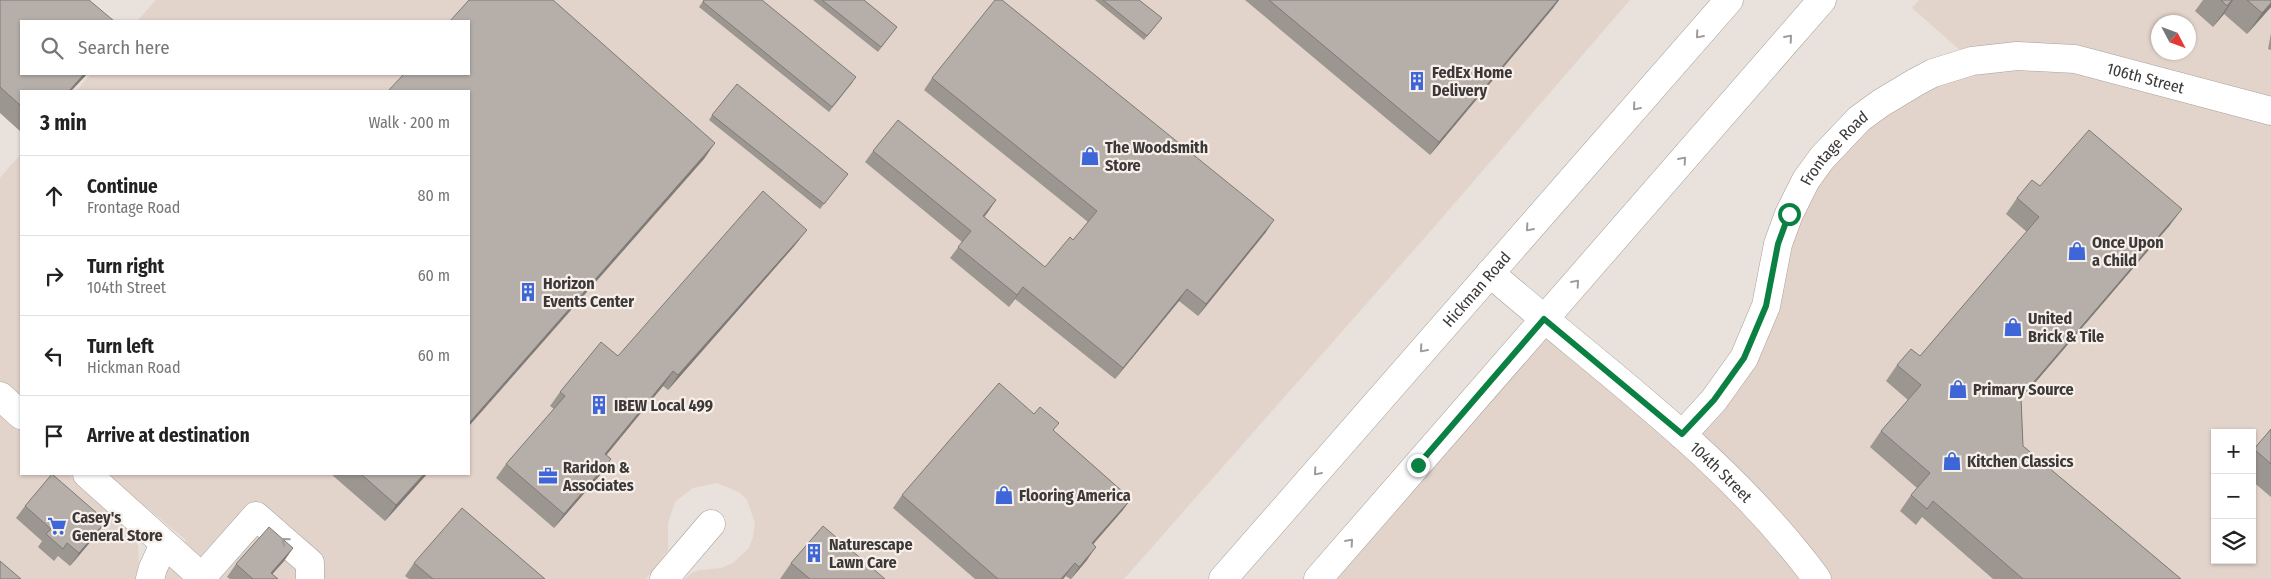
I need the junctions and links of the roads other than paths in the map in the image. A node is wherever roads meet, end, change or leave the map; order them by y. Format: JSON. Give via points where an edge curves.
{"nodes":[{"id":1,"x":1729,"y":0,"type":"edge"},
{"id":2,"x":1822,"y":0,"type":"edge"},
{"id":3,"x":2017,"y":56,"type":"joint"},
{"id":4,"x":2271,"y":111,"type":"edge"},
{"id":5,"x":1490,"y":273,"type":"junction"},
{"id":6,"x":1544,"y":319,"type":"junction"},
{"id":7,"x":0,"y":396,"type":"edge"},
{"id":8,"x":20,"y":414,"type":"edge"},
{"id":9,"x":1682,"y":434,"type":"junction"},
{"id":10,"x":88,"y":475,"type":"edge"},
{"id":11,"x":711,"y":524,"type":"dead end"},
{"id":12,"x":164,"y":544,"type":"junction"},
{"id":13,"x":203,"y":578,"type":"edge"},
{"id":14,"x":150,"y":579,"type":"edge"},
{"id":15,"x":310,"y":579,"type":"edge"},
{"id":16,"x":664,"y":579,"type":"edge"},
{"id":17,"x":1223,"y":579,"type":"edge"},
{"id":18,"x":1318,"y":579,"type":"edge"},
{"id":19,"x":1817,"y":579,"type":"edge"}],
"edges":[{"from":1,"to":5,"type":"main road","name":"Hickman Road","one_way":true},
{"from":6,"to":2,"type":"main road","one_way":true},
{"from":3,"to":4,"type":"main road","name":"106th Street","via":[[2075,59]]},
{"from":3,"to":9,"type":"main road","name":"Frontage Road","via":[[1972,61],[1916,82],[1859,119],[1822,158],[1806,180],[1789,214],[1778,244],[1766,306],[1744,358],[1714,400]]},
{"from":5,"to":6,"type":"main road","name":"104th Street"},
{"from":5,"to":17,"type":"main road","name":"Hickman Road","one_way":true},
{"from":6,"to":9,"type":"main road","name":"104th Street"},
{"from":18,"to":6,"type":"main road","one_way":true},
{"from":7,"to":8,"type":"main road"},
{"from":9,"to":19,"type":"main road","name":"104th Street","via":[[1760,511]]},
{"from":10,"to":12,"type":"main road"},
{"from":11,"to":16,"type":"main road"},
{"from":12,"to":13,"type":"main road"},
{"from":12,"to":14,"type":"main road"},
{"from":15,"to":13,"type":"main road","one_way":true,"via":[[310,563],[256,516]]}]}
